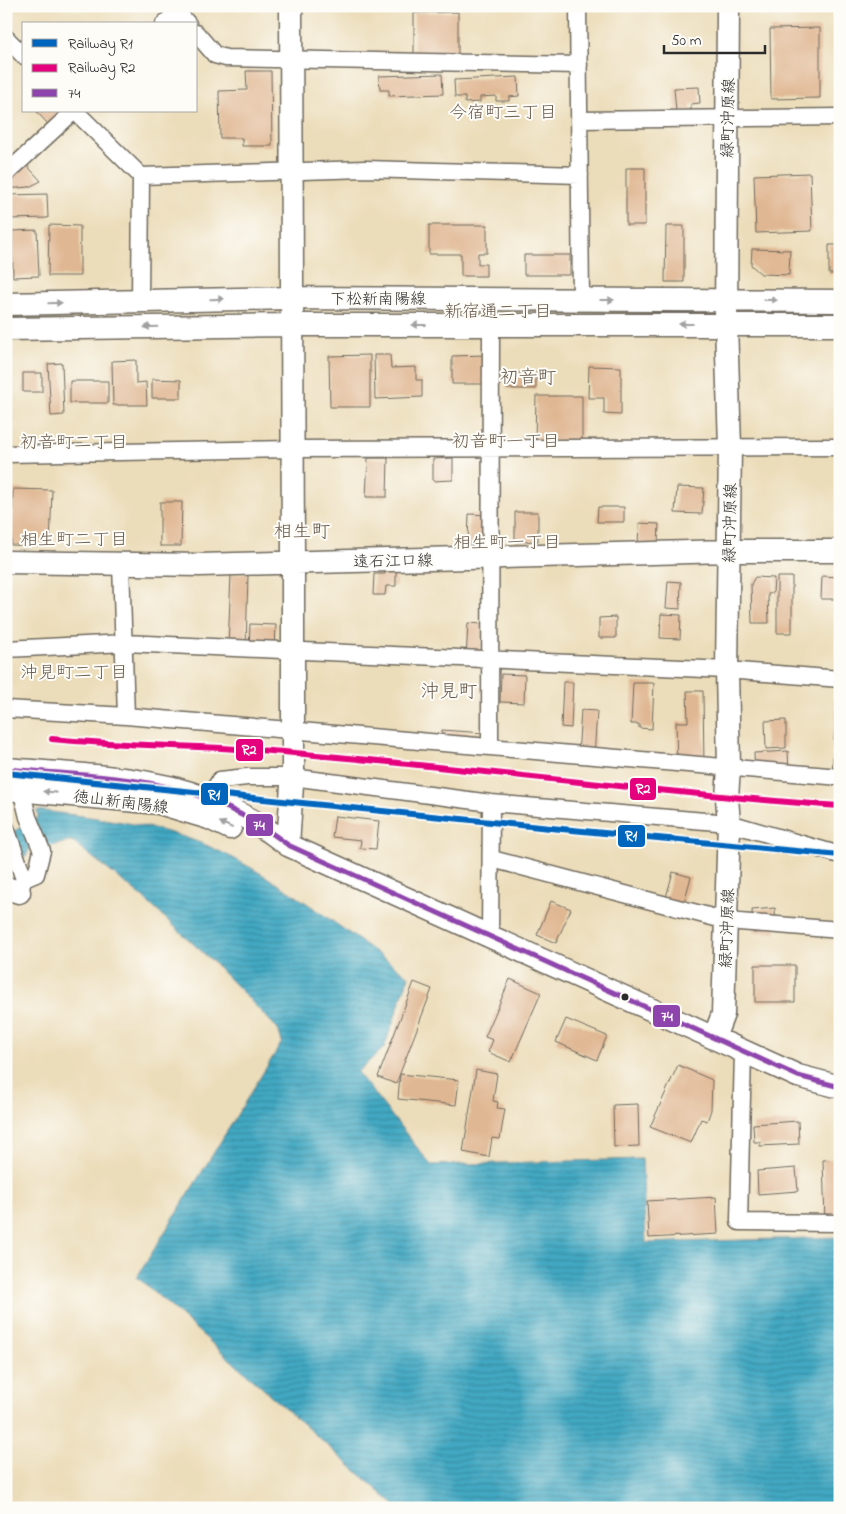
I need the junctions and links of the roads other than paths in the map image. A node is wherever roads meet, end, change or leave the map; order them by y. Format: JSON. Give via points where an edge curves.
{"nodes":[{"id":1,"x":291,"y":6,"type":"edge"},
{"id":2,"x":578,"y":6,"type":"edge"},
{"id":3,"x":728,"y":6,"type":"edge"},
{"id":4,"x":179,"y":14,"type":"edge"},
{"id":5,"x":167,"y":22,"type":"edge"},
{"id":6,"x":198,"y":35,"type":"edge"},
{"id":7,"x":6,"y":38,"type":"edge"},
{"id":8,"x":22,"y":54,"type":"edge"},
{"id":9,"x":293,"y":60,"type":"junction"},
{"id":10,"x":579,"y":65,"type":"junction"},
{"id":11,"x":74,"y":112,"type":"edge"},
{"id":12,"x":76,"y":112,"type":"edge"},
{"id":13,"x":840,"y":117,"type":"edge"},
{"id":14,"x":579,"y":120,"type":"junction"},
{"id":15,"x":726,"y":120,"type":"junction"},
{"id":16,"x":291,"y":170,"type":"junction"},
{"id":17,"x":6,"y":174,"type":"edge"},
{"id":18,"x":580,"y":175,"type":"junction"},
{"id":19,"x":141,"y":176,"type":"junction"},
{"id":20,"x":292,"y":298,"type":"junction"},
{"id":21,"x":727,"y":299,"type":"junction"},
{"id":22,"x":581,"y":300,"type":"junction"},
{"id":23,"x":140,"y":301,"type":"junction"},
{"id":24,"x":840,"y":301,"type":"edge"},
{"id":25,"x":6,"y":304,"type":"edge"},
{"id":26,"x":726,"y":324,"type":"junction"},
{"id":27,"x":292,"y":325,"type":"junction"},
{"id":28,"x":840,"y":325,"type":"edge"},
{"id":29,"x":491,"y":326,"type":"junction"},
{"id":30,"x":6,"y":329,"type":"edge"},
{"id":31,"x":730,"y":446,"type":"junction"},
{"id":32,"x":840,"y":446,"type":"edge"},
{"id":33,"x":293,"y":449,"type":"junction"},
{"id":34,"x":492,"y":449,"type":"junction"},
{"id":35,"x":6,"y":454,"type":"edge"},
{"id":36,"x":728,"y":551,"type":"junction"},
{"id":37,"x":840,"y":551,"type":"edge"},
{"id":38,"x":491,"y":559,"type":"junction"},
{"id":39,"x":294,"y":561,"type":"junction"},
{"id":40,"x":6,"y":562,"type":"edge"},
{"id":41,"x":121,"y":564,"type":"junction"},
{"id":42,"x":125,"y":643,"type":"junction"},
{"id":43,"x":6,"y":650,"type":"edge"},
{"id":44,"x":293,"y":650,"type":"junction"},
{"id":45,"x":490,"y":660,"type":"junction"},
{"id":46,"x":728,"y":670,"type":"junction"},
{"id":47,"x":840,"y":679,"type":"edge"},
{"id":48,"x":6,"y":709,"type":"edge"},
{"id":49,"x":126,"y":716,"type":"junction"},
{"id":50,"x":292,"y":732,"type":"junction"},
{"id":51,"x":490,"y":747,"type":"junction"},
{"id":52,"x":729,"y":767,"type":"junction"},
{"id":53,"x":6,"y":769,"type":"edge"},
{"id":54,"x":292,"y":777,"type":"junction"},
{"id":55,"x":840,"y":777,"type":"edge"},
{"id":56,"x":14,"y":789,"type":"edge"},
{"id":57,"x":207,"y":800,"type":"junction"},
{"id":58,"x":492,"y":803,"type":"junction"},
{"id":59,"x":729,"y":823,"type":"junction"},
{"id":60,"x":7,"y":830,"type":"edge"},
{"id":61,"x":288,"y":845,"type":"junction"},
{"id":62,"x":840,"y":855,"type":"edge"},
{"id":63,"x":492,"y":859,"type":"junction"},
{"id":64,"x":16,"y":886,"type":"edge"},
{"id":65,"x":726,"y":921,"type":"junction"},
{"id":66,"x":840,"y":930,"type":"edge"},
{"id":67,"x":490,"y":937,"type":"junction"},
{"id":68,"x":714,"y":1038,"type":"junction"},
{"id":69,"x":743,"y":1051,"type":"junction"},
{"id":70,"x":840,"y":1087,"type":"edge"},
{"id":71,"x":840,"y":1223,"type":"edge"}],
"edges":[{"from":1,"to":9,"type":"main road"},
{"from":2,"to":10,"type":"street"},
{"from":3,"to":15,"type":"main road","name":"緑町沖原線"},
{"from":4,"to":5,"type":"street"},
{"from":6,"to":9,"type":"street","via":[[215,55]]},
{"from":7,"to":8,"type":"street"},
{"from":9,"to":10,"type":"street"},
{"from":9,"to":16,"type":"main road"},
{"from":10,"to":14,"type":"street"},
{"from":11,"to":17,"type":"street"},
{"from":12,"to":19,"type":"street"},
{"from":13,"to":15,"type":"street"},
{"from":14,"to":15,"type":"street"},
{"from":14,"to":18,"type":"street"},
{"from":15,"to":21,"type":"main road","name":"緑町沖原線"},
{"from":16,"to":18,"type":"street"},
{"from":16,"to":19,"type":"street"},
{"from":16,"to":20,"type":"main road"},
{"from":18,"to":22,"type":"street"},
{"from":19,"to":23,"type":"street"},
{"from":20,"to":22,"type":"main road","name":"下松新南陽線"},
{"from":23,"to":20,"type":"main road","name":"下松新南陽線","one_way":true},
{"from":20,"to":27,"type":"main road"},
{"from":22,"to":21,"type":"main road","name":"下松新南陽線","one_way":true},
{"from":21,"to":24,"type":"main road","name":"下松新南陽線","one_way":true},
{"from":21,"to":26,"type":"main road","name":"緑町沖原線"},
{"from":25,"to":23,"type":"main road","name":"下松新南陽線","one_way":true},
{"from":26,"to":28,"type":"main road","name":"下松新南陽線"},
{"from":26,"to":29,"type":"main road","name":"下松新南陽線","one_way":true},
{"from":26,"to":31,"type":"main road","name":"緑町沖原線"},
{"from":29,"to":27,"type":"main road","name":"下松新南陽線","one_way":true},
{"from":27,"to":30,"type":"main road","name":"下松新南陽線","one_way":true},
{"from":27,"to":33,"type":"main road"},
{"from":29,"to":34,"type":"street"},
{"from":31,"to":32,"type":"street"},
{"from":31,"to":34,"type":"street"},
{"from":31,"to":36,"type":"main road","name":"緑町沖原線"},
{"from":33,"to":34,"type":"street"},
{"from":33,"to":35,"type":"street"},
{"from":33,"to":39,"type":"main road"},
{"from":34,"to":38,"type":"street"},
{"from":36,"to":37,"type":"main road","name":"遠石江口線"},
{"from":36,"to":38,"type":"main road","name":"遠石江口線"},
{"from":36,"to":46,"type":"main road","name":"緑町沖原線"},
{"from":38,"to":39,"type":"main road","name":"遠石江口線"},
{"from":38,"to":45,"type":"street"},
{"from":39,"to":41,"type":"main road","name":"遠石江口線"},
{"from":39,"to":44,"type":"main road"},
{"from":40,"to":41,"type":"main road","name":"遠石江口線"},
{"from":41,"to":42,"type":"street"},
{"from":42,"to":43,"type":"street"},
{"from":42,"to":44,"type":"street"},
{"from":42,"to":49,"type":"street"},
{"from":44,"to":45,"type":"street"},
{"from":44,"to":50,"type":"main road"},
{"from":45,"to":46,"type":"street"},
{"from":45,"to":51,"type":"street"},
{"from":46,"to":47,"type":"street"},
{"from":46,"to":52,"type":"main road","name":"緑町沖原線"},
{"from":48,"to":49,"type":"street"},
{"from":49,"to":50,"type":"street"},
{"from":50,"to":51,"type":"street"},
{"from":50,"to":54,"type":"main road"},
{"from":51,"to":52,"type":"street"},
{"from":52,"to":55,"type":"street"},
{"from":52,"to":59,"type":"main road","name":"緑町沖原線"},
{"from":53,"to":57,"type":"main road","name":"徳山新南陽線","via":[[154,783]]},
{"from":54,"to":57,"type":"street","via":[[220,780]]},
{"from":54,"to":58,"type":"street"},
{"from":54,"to":61,"type":"main road"},
{"from":61,"to":56,"type":"main road","name":"徳山新南陽線","one_way":true,"via":[[254,839],[210,818],[159,803]]},
{"from":56,"to":64,"type":"street","via":[[42,851],[36,874]]},
{"from":57,"to":61,"type":"main road","name":"徳山新南陽線","via":[[262,825]]},
{"from":58,"to":59,"type":"street"},
{"from":58,"to":63,"type":"street"},
{"from":59,"to":62,"type":"street"},
{"from":59,"to":65,"type":"main road","name":"緑町沖原線"},
{"from":60,"to":64,"type":"street","via":[[19,862]]},
{"from":61,"to":67,"type":"main road","name":"徳山新南陽線"},
{"from":63,"to":65,"type":"street"},
{"from":63,"to":67,"type":"street"},
{"from":65,"to":66,"type":"street"},
{"from":65,"to":68,"type":"main road","name":"緑町沖原線","via":[[723,1014]]},
{"from":67,"to":68,"type":"main road","name":"徳山新南陽線"},
{"from":68,"to":69,"type":"main road","name":"徳山新南陽線"},
{"from":69,"to":70,"type":"main road","name":"徳山新南陽線","via":[[798,1076]]},
{"from":69,"to":71,"type":"street","via":[[739,1222]]}]}
